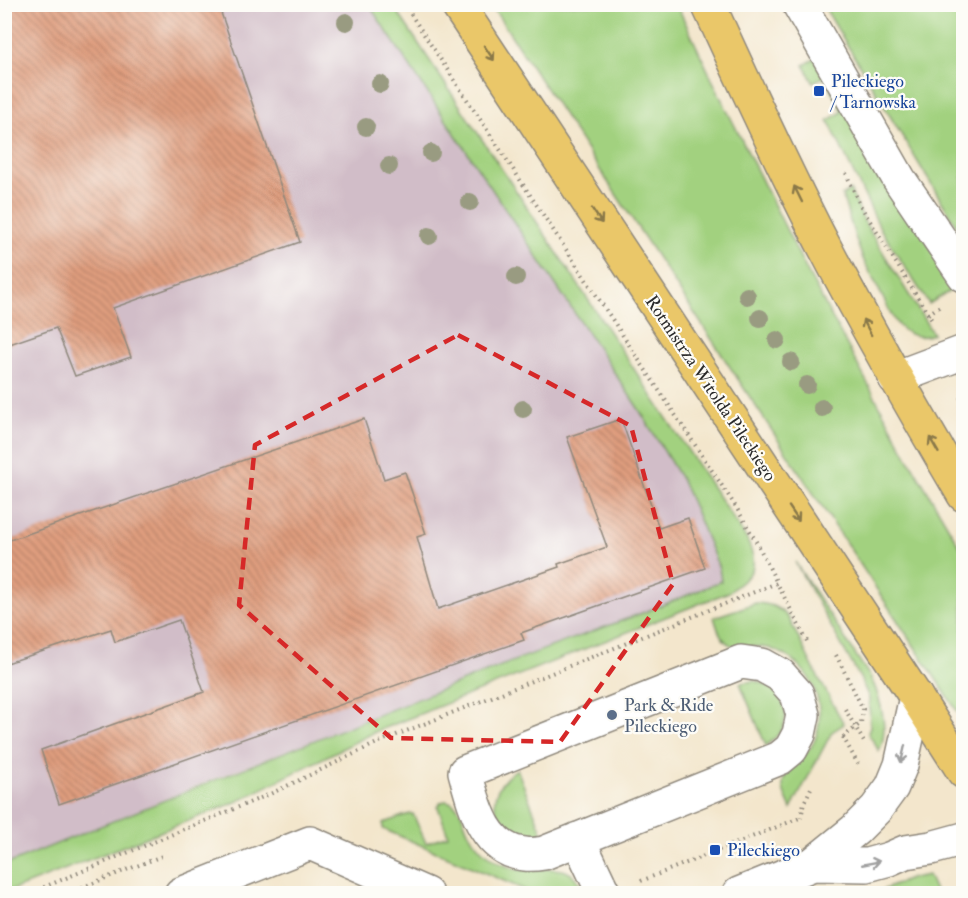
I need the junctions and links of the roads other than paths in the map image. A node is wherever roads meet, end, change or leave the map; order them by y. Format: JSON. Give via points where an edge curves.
{"nodes":[{"id":1,"x":457,"y":4,"type":"edge"},
{"id":2,"x":708,"y":4,"type":"edge"},
{"id":3,"x":799,"y":4,"type":"edge"},
{"id":4,"x":963,"y":276,"type":"edge"},
{"id":5,"x":963,"y":352,"type":"edge"},
{"id":6,"x":895,"y":378,"type":"junction"},
{"id":7,"x":963,"y":495,"type":"edge"},
{"id":8,"x":916,"y":697,"type":"junction"},
{"id":9,"x":963,"y":772,"type":"edge"},
{"id":10,"x":578,"y":838,"type":"junction"},
{"id":11,"x":963,"y":839,"type":"edge"},
{"id":12,"x":813,"y":864,"type":"junction"},
{"id":13,"x":618,"y":890,"type":"edge"},
{"id":14,"x":182,"y":894,"type":"edge"},
{"id":15,"x":426,"y":894,"type":"edge"},
{"id":16,"x":739,"y":894,"type":"edge"}],
"edges":[{"from":1,"to":8,"type":"main road","name":"Rotmistrza Witolda Pileckiego","one_way":true},
{"from":6,"to":2,"type":"main road","one_way":true,"via":[[824,246]]},
{"from":3,"to":4,"type":"street","via":[[899,179]]},
{"from":5,"to":6,"type":"street"},
{"from":7,"to":6,"type":"main road","one_way":true},
{"from":8,"to":9,"type":"main road","name":"Rotmistrza Witolda Pileckiego"},
{"from":8,"to":12,"type":"street","one_way":true,"via":[[901,765],[892,787],[855,830]]},
{"from":10,"to":10,"type":"street","via":[[544,853],[524,854],[497,844],[473,800],[465,772],[741,662],[762,665],[780,675],[797,694],[803,715],[799,734],[791,749],[780,758]]},
{"from":10,"to":13,"type":"street"},
{"from":12,"to":11,"type":"street","one_way":true,"via":[[867,865]]},
{"from":12,"to":16,"type":"street"},
{"from":14,"to":15,"type":"street","via":[[310,843]]}]}
